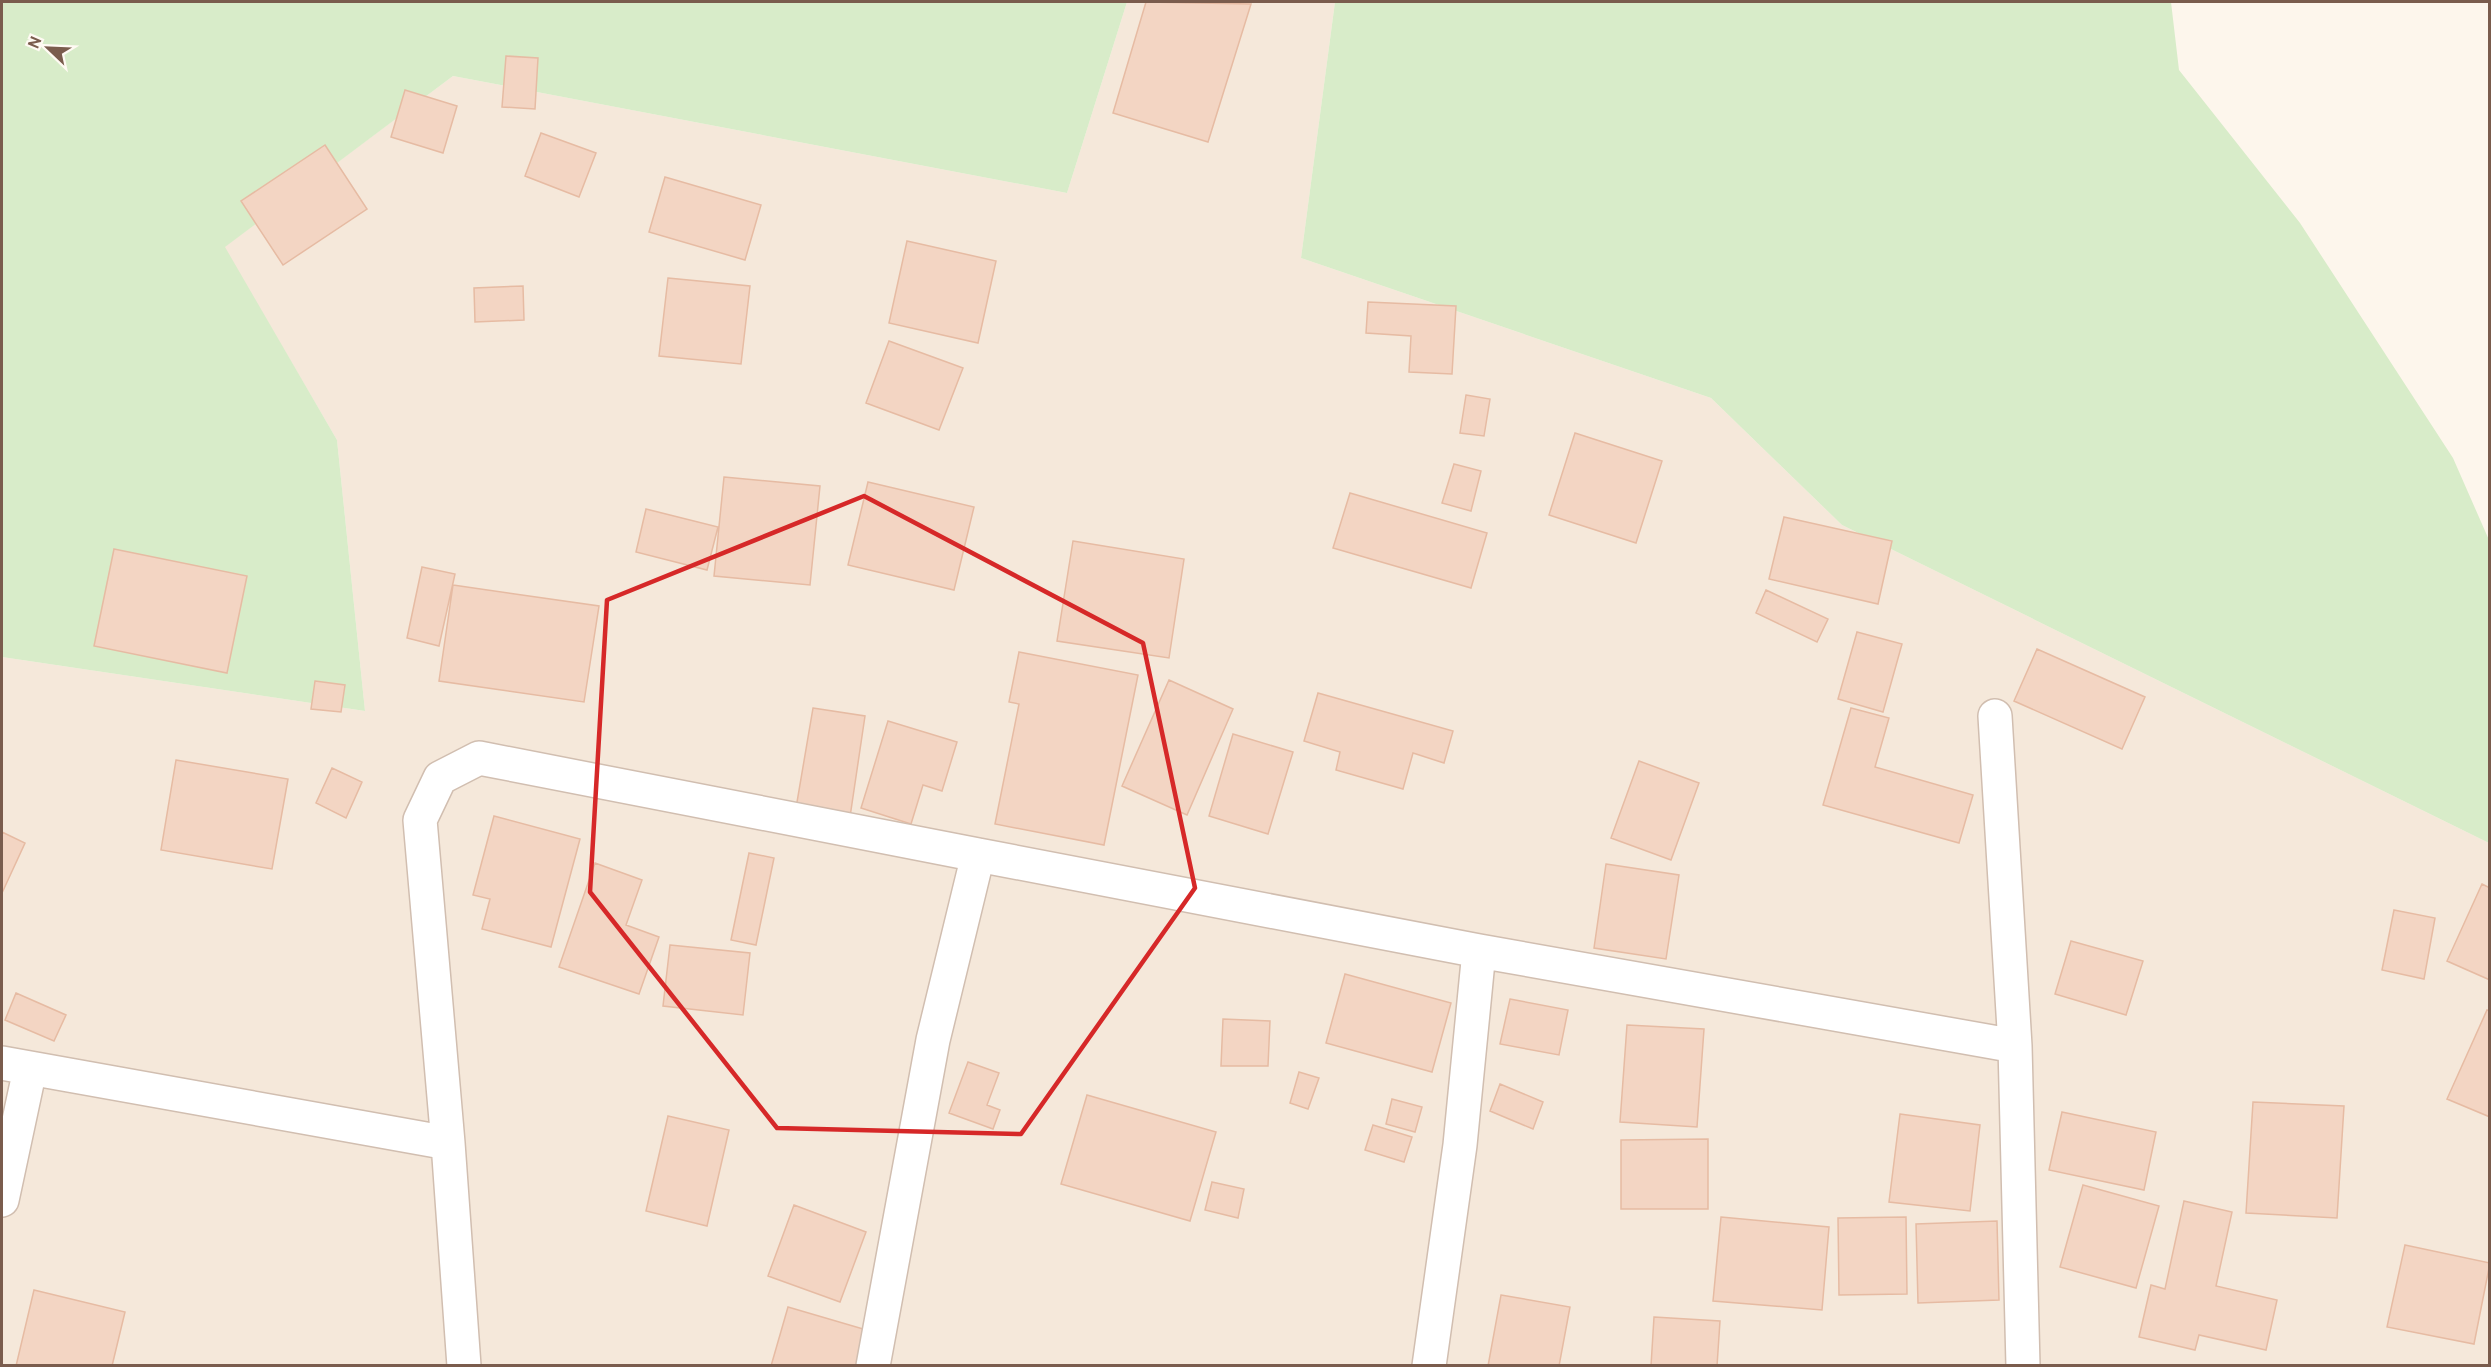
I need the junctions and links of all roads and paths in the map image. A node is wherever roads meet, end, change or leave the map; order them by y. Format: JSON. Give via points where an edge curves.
{"nodes":[{"id":1,"x":1995,"y":716,"type":"dead end"},
{"id":2,"x":978,"y":855,"type":"junction"},
{"id":3,"x":1479,"y":951,"type":"junction"},
{"id":4,"x":2014,"y":1046,"type":"junction"},
{"id":5,"x":16,"y":1066,"type":"edge"},
{"id":6,"x":448,"y":1143,"type":"junction"},
{"id":7,"x":2,"y":1200,"type":"edge"},
{"id":8,"x":464,"y":1365,"type":"edge"},
{"id":9,"x":873,"y":1365,"type":"edge"},
{"id":10,"x":1429,"y":1365,"type":"edge"},
{"id":11,"x":2023,"y":1365,"type":"edge"}],
"edges":[{"from":1,"to":4,"type":"street"},
{"from":2,"to":3,"type":"street"},
{"from":2,"to":6,"type":"street","via":[[479,758],[440,778],[420,820]]},
{"from":2,"to":9,"type":"street","via":[[933,1040]]},
{"from":3,"to":4,"type":"street"},
{"from":3,"to":10,"type":"street","via":[[1460,1145]]},
{"from":4,"to":11,"type":"street"},
{"from":5,"to":6,"type":"street"},
{"from":5,"to":7,"type":"street"},
{"from":6,"to":8,"type":"street"}]}
